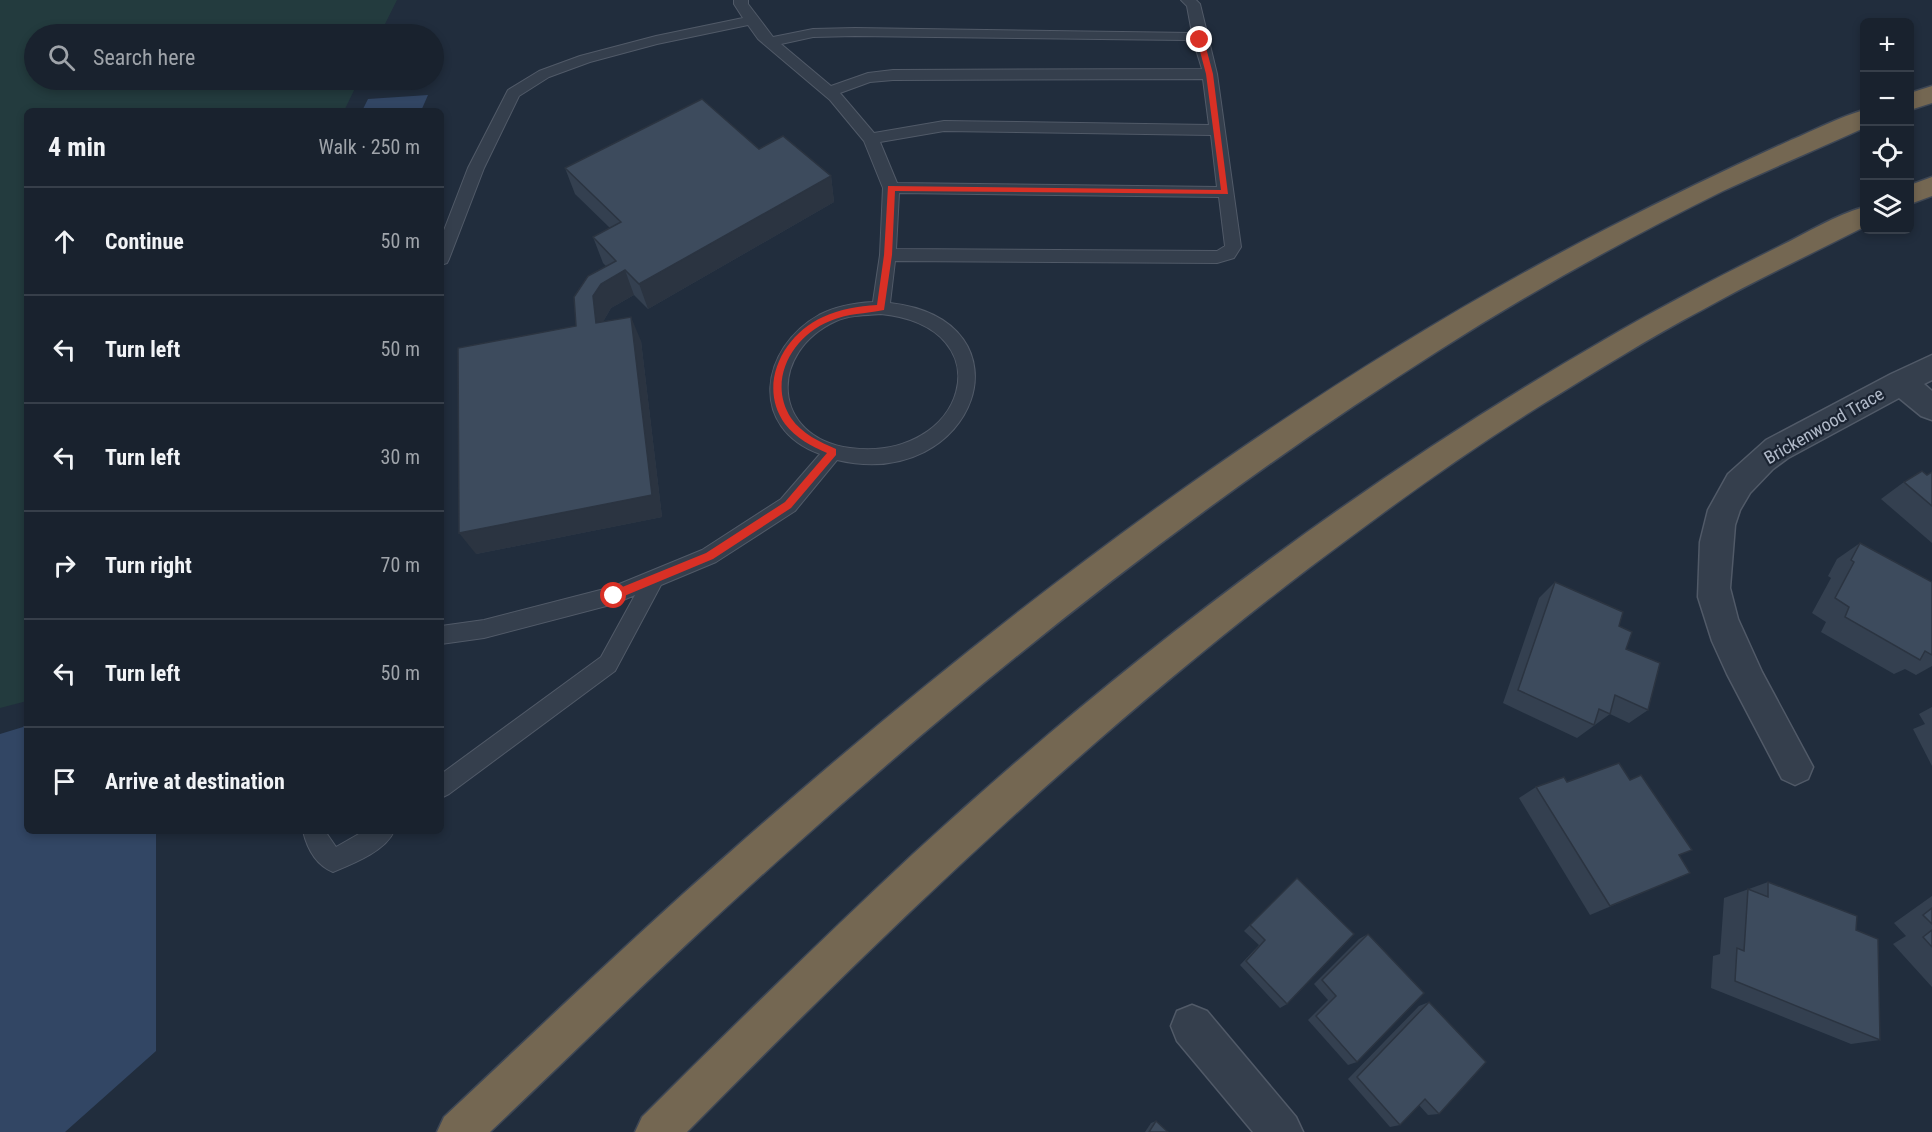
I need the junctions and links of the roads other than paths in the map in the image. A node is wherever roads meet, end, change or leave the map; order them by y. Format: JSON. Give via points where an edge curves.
{"nodes":[{"id":1,"x":741,"y":0,"type":"edge"},
{"id":2,"x":1188,"y":0,"type":"edge"},
{"id":3,"x":752,"y":20,"type":"junction"},
{"id":4,"x":1200,"y":40,"type":"junction"},
{"id":5,"x":770,"y":42,"type":"junction"},
{"id":6,"x":1210,"y":74,"type":"junction"},
{"id":7,"x":830,"y":92,"type":"junction"},
{"id":8,"x":1932,"y":94,"type":"edge"},
{"id":9,"x":1914,"y":101,"type":"edge"},
{"id":10,"x":1860,"y":120,"type":"edge"},
{"id":11,"x":1217,"y":130,"type":"junction"},
{"id":12,"x":871,"y":139,"type":"junction"},
{"id":13,"x":1932,"y":186,"type":"edge"},
{"id":14,"x":891,"y":188,"type":"junction"},
{"id":15,"x":1226,"y":192,"type":"junction"},
{"id":16,"x":1914,"y":193,"type":"edge"},
{"id":17,"x":1860,"y":218,"type":"edge"},
{"id":18,"x":444,"y":251,"type":"edge"},
{"id":19,"x":888,"y":255,"type":"junction"},
{"id":20,"x":881,"y":308,"type":"junction"},
{"id":21,"x":1932,"y":366,"type":"edge"},
{"id":22,"x":1901,"y":382,"type":"junction"},
{"id":23,"x":1932,"y":408,"type":"edge"},
{"id":24,"x":833,"y":452,"type":"junction"},
{"id":25,"x":654,"y":579,"type":"junction"},
{"id":26,"x":444,"y":635,"type":"edge"},
{"id":27,"x":1795,"y":767,"type":"dead end"},
{"id":28,"x":444,"y":786,"type":"edge"},
{"id":29,"x":315,"y":834,"type":"edge"},
{"id":30,"x":379,"y":834,"type":"edge"},
{"id":31,"x":1191,"y":1026,"type":"dead end"},
{"id":32,"x":459,"y":1132,"type":"edge"},
{"id":33,"x":657,"y":1132,"type":"edge"},
{"id":34,"x":1281,"y":1132,"type":"edge"}],
"edges":[{"from":1,"to":3,"type":"lane"},
{"from":2,"to":4,"type":"lane","via":[[1193,4]]},
{"from":3,"to":5,"type":"lane"},
{"from":3,"to":18,"type":"lane","via":[[585,59],[544,74],[513,93],[476,168]]},
{"from":4,"to":5,"type":"lane","via":[[1186,36],[855,32],[813,33]]},
{"from":4,"to":6,"type":"lane"},
{"from":5,"to":7,"type":"lane"},
{"from":6,"to":7,"type":"lane","via":[[893,75],[868,78]]},
{"from":6,"to":11,"type":"lane"},
{"from":7,"to":12,"type":"lane"},
{"from":8,"to":9,"type":"highway"},
{"from":10,"to":32,"type":"highway","via":[[1693,195],[1532,281],[1370,379],[1174,514],[1046,611],[781,832]]},
{"from":11,"to":12,"type":"lane","via":[[944,126]]},
{"from":11,"to":15,"type":"lane"},
{"from":12,"to":14,"type":"lane"},
{"from":13,"to":16,"type":"highway"},
{"from":14,"to":15,"type":"lane"},
{"from":14,"to":19,"type":"lane"},
{"from":15,"to":19,"type":"lane","via":[[1233,247],[1228,254],[1217,257]]},
{"from":17,"to":33,"type":"highway","via":[[1728,283],[1537,392],[1408,476],[1268,578],[1007,794],[762,1024]]},
{"from":19,"to":20,"type":"lane"},
{"from":20,"to":24,"type":"lane","via":[[852,310],[825,319],[802,334],[786,353],[777,376],[778,399],[788,421],[807,440]]},
{"from":20,"to":24,"type":"lane","via":[[921,317],[938,326],[957,345],[968,369],[966,394],[954,419],[931,440],[901,453],[867,457]]},
{"from":21,"to":22,"type":"street","name":"Brickenwood Trace"},
{"from":22,"to":23,"type":"street"},
{"from":22,"to":27,"type":"street","name":"Brickenwood Trace","via":[[1777,449],[1755,465],[1737,485],[1716,534],[1714,595],[1724,629]]},
{"from":24,"to":25,"type":"lane","via":[[788,505],[710,556]]},
{"from":25,"to":26,"type":"lane","via":[[614,596]]},
{"from":25,"to":28,"type":"lane","via":[[608,664]]},
{"from":29,"to":30,"type":"lane","via":[[316,842],[333,861]]},
{"from":31,"to":34,"type":"street"}]}
